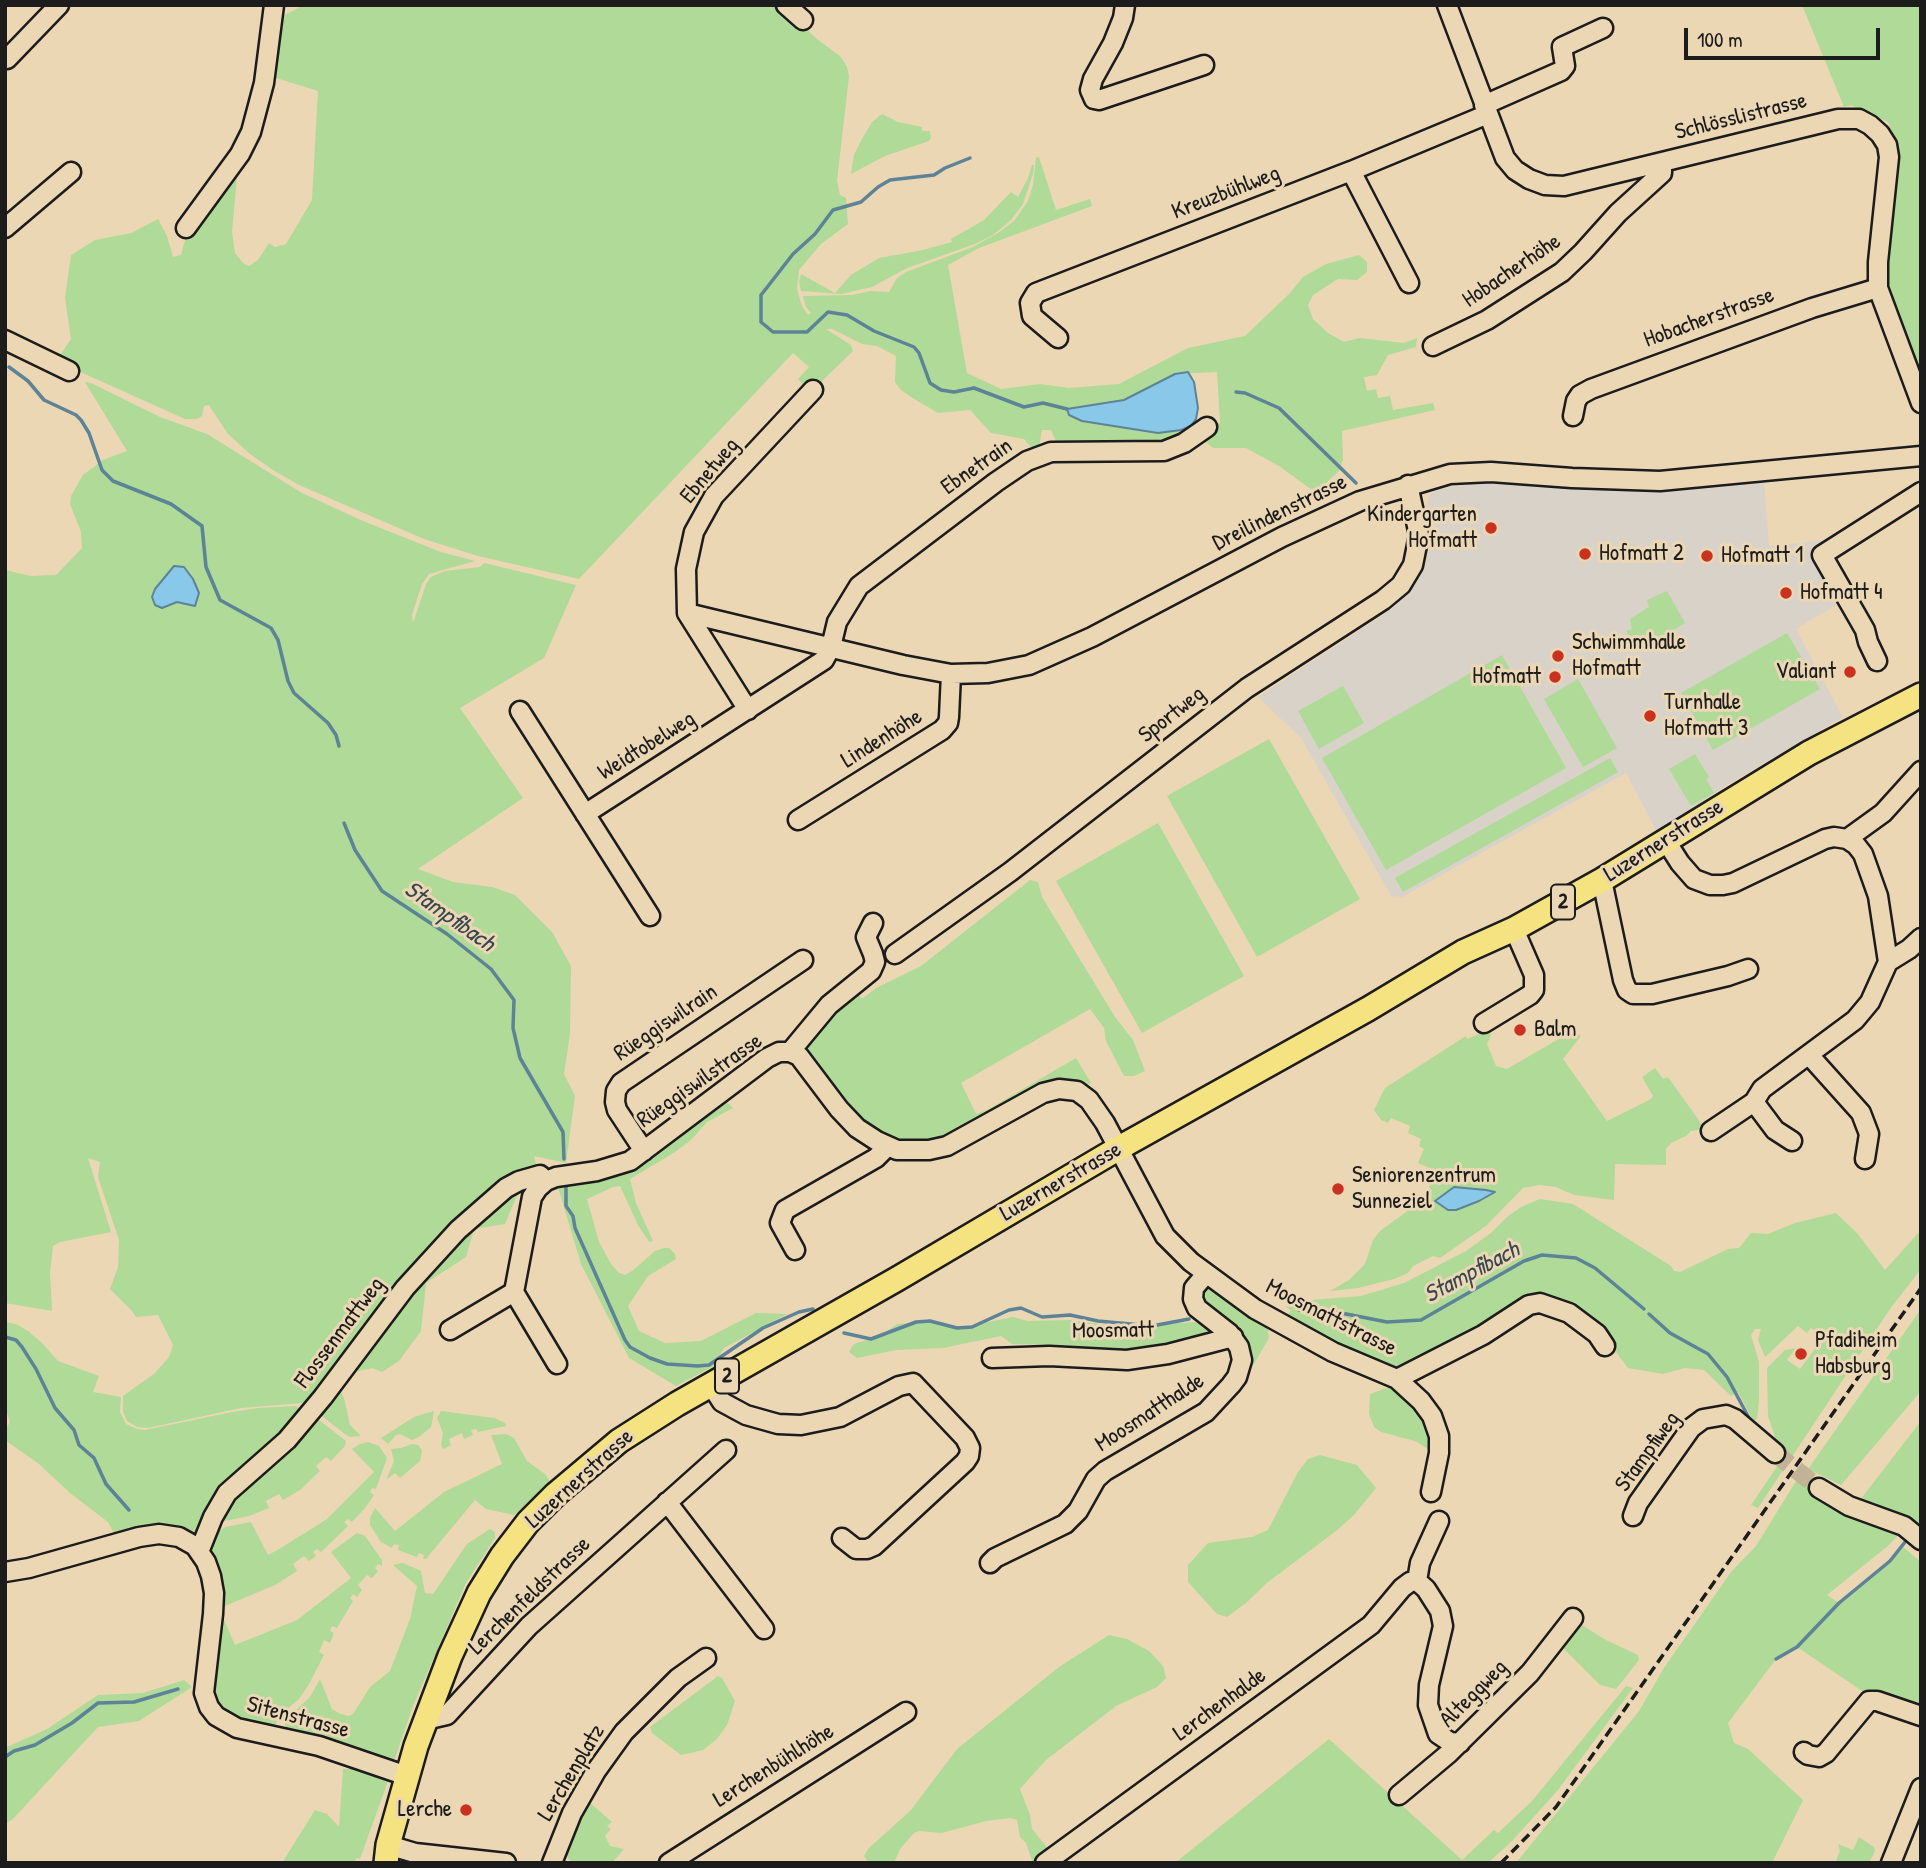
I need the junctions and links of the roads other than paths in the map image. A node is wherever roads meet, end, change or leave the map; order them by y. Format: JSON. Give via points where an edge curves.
{"nodes":[{"id":1,"x":59,"y":5,"type":"edge"},
{"id":2,"x":274,"y":5,"type":"edge"},
{"id":3,"x":786,"y":5,"type":"edge"},
{"id":4,"x":1125,"y":5,"type":"edge"},
{"id":5,"x":1447,"y":5,"type":"edge"},
{"id":6,"x":803,"y":20,"type":"dead end"},
{"id":7,"x":1604,"y":28,"type":"dead end"},
{"id":8,"x":7,"y":59,"type":"edge"},
{"id":9,"x":1204,"y":65,"type":"dead end"},
{"id":10,"x":1486,"y":109,"type":"junction"},
{"id":11,"x":1662,"y":162,"type":"junction"},
{"id":12,"x":1351,"y":171,"type":"junction"},
{"id":13,"x":71,"y":172,"type":"dead end"},
{"id":14,"x":5,"y":228,"type":"edge"},
{"id":15,"x":186,"y":228,"type":"dead end"},
{"id":16,"x":1409,"y":283,"type":"dead end"},
{"id":17,"x":1878,"y":288,"type":"junction"},
{"id":18,"x":1058,"y":338,"type":"dead end"},
{"id":19,"x":5,"y":340,"type":"edge"},
{"id":20,"x":1433,"y":346,"type":"dead end"},
{"id":21,"x":69,"y":371,"type":"dead end"},
{"id":22,"x":813,"y":390,"type":"dead end"},
{"id":23,"x":1921,"y":403,"type":"edge"},
{"id":24,"x":1573,"y":416,"type":"dead end"},
{"id":25,"x":1207,"y":426,"type":"dead end"},
{"id":26,"x":1921,"y":456,"type":"edge"},
{"id":27,"x":1408,"y":485,"type":"junction"},
{"id":28,"x":1921,"y":492,"type":"edge"},
{"id":29,"x":687,"y":613,"type":"junction"},
{"id":30,"x":831,"y":648,"type":"junction"},
{"id":31,"x":1877,"y":661,"type":"dead end"},
{"id":32,"x":951,"y":674,"type":"junction"},
{"id":33,"x":1921,"y":695,"type":"edge"},
{"id":34,"x":748,"y":710,"type":"junction"},
{"id":35,"x":520,"y":711,"type":"dead end"},
{"id":36,"x":1921,"y":771,"type":"edge"},
{"id":37,"x":585,"y":814,"type":"junction"},
{"id":38,"x":798,"y":820,"type":"dead end"},
{"id":39,"x":1847,"y":839,"type":"junction"},
{"id":40,"x":1666,"y":841,"type":"junction"},
{"id":41,"x":1602,"y":880,"type":"junction"},
{"id":42,"x":650,"y":916,"type":"dead end"},
{"id":43,"x":873,"y":923,"type":"dead end"},
{"id":44,"x":1514,"y":929,"type":"junction"},
{"id":45,"x":1921,"y":938,"type":"edge"},
{"id":46,"x":895,"y":954,"type":"dead end"},
{"id":47,"x":803,"y":960,"type":"dead end"},
{"id":48,"x":1888,"y":962,"type":"junction"},
{"id":49,"x":1748,"y":969,"type":"dead end"},
{"id":50,"x":1484,"y":1023,"type":"dead end"},
{"id":51,"x":790,"y":1052,"type":"junction"},
{"id":52,"x":1809,"y":1055,"type":"junction"},
{"id":53,"x":1754,"y":1102,"type":"junction"},
{"id":54,"x":1711,"y":1131,"type":"dead end"},
{"id":55,"x":1792,"y":1141,"type":"dead end"},
{"id":56,"x":887,"y":1146,"type":"junction"},
{"id":57,"x":1119,"y":1148,"type":"junction"},
{"id":58,"x":644,"y":1150,"type":"junction"},
{"id":59,"x":1865,"y":1159,"type":"dead end"},
{"id":60,"x":546,"y":1181,"type":"junction"},
{"id":61,"x":795,"y":1250,"type":"dead end"},
{"id":62,"x":1206,"y":1274,"type":"junction"},
{"id":63,"x":514,"y":1292,"type":"junction"},
{"id":64,"x":450,"y":1330,"type":"dead end"},
{"id":65,"x":1233,"y":1338,"type":"junction"},
{"id":66,"x":1605,"y":1346,"type":"dead end"},
{"id":67,"x":992,"y":1359,"type":"dead end"},
{"id":68,"x":558,"y":1364,"type":"dead end"},
{"id":69,"x":1397,"y":1379,"type":"junction"},
{"id":70,"x":711,"y":1385,"type":"junction"},
{"id":71,"x":726,"y":1450,"type":"dead end"},
{"id":72,"x":1775,"y":1453,"type":"tunnel mouth"},
{"id":73,"x":1819,"y":1488,"type":"tunnel mouth"},
{"id":74,"x":1431,"y":1492,"type":"dead end"},
{"id":75,"x":667,"y":1502,"type":"junction"},
{"id":76,"x":1633,"y":1516,"type":"dead end"},
{"id":77,"x":1438,"y":1521,"type":"dead end"},
{"id":78,"x":842,"y":1538,"type":"dead end"},
{"id":79,"x":1921,"y":1539,"type":"edge"},
{"id":80,"x":199,"y":1552,"type":"junction"},
{"id":81,"x":990,"y":1563,"type":"dead end"},
{"id":82,"x":5,"y":1572,"type":"edge"},
{"id":83,"x":1417,"y":1581,"type":"junction"},
{"id":84,"x":1573,"y":1618,"type":"dead end"},
{"id":85,"x":764,"y":1629,"type":"dead end"},
{"id":86,"x":706,"y":1658,"type":"dead end"},
{"id":87,"x":906,"y":1712,"type":"dead end"},
{"id":88,"x":1921,"y":1716,"type":"edge"},
{"id":89,"x":426,"y":1717,"type":"junction"},
{"id":90,"x":1460,"y":1743,"type":"junction"},
{"id":91,"x":1804,"y":1752,"type":"dead end"},
{"id":92,"x":407,"y":1776,"type":"junction"},
{"id":93,"x":1921,"y":1788,"type":"edge"},
{"id":94,"x":1399,"y":1795,"type":"dead end"},
{"id":95,"x":386,"y":1858,"type":"edge"},
{"id":96,"x":506,"y":1863,"type":"edge"},
{"id":97,"x":552,"y":1863,"type":"edge"},
{"id":98,"x":669,"y":1863,"type":"edge"},
{"id":99,"x":1045,"y":1863,"type":"edge"},
{"id":100,"x":1891,"y":1863,"type":"edge"}],
"edges":[{"from":1,"to":8,"type":"street"},
{"from":2,"to":15,"type":"street","via":[[264,83],[251,132]]},
{"from":3,"to":6,"type":"street"},
{"from":4,"to":9,"type":"street","via":[[1113,43],[1093,79],[1090,90],[1094,99]]},
{"from":5,"to":10,"type":"street","name":"Schlösslistrasse"},
{"from":7,"to":10,"type":"street","name":"Kreuzbühlweg","via":[[1563,47],[1565,66],[1561,71]]},
{"from":10,"to":11,"type":"street","name":"Schlösslistrasse","via":[[1505,158],[1515,170],[1545,185],[1564,186]]},
{"from":10,"to":12,"type":"street","name":"Kreuzbühlweg"},
{"from":11,"to":17,"type":"street","name":"Schlösslistrasse","via":[[1838,119],[1859,119],[1870,125],[1887,145],[1889,158]]},
{"from":11,"to":20,"type":"street","name":"Hobacherhöhe","via":[[1662,173],[1562,272],[1487,320]]},
{"from":12,"to":16,"type":"street"},
{"from":12,"to":18,"type":"street","name":"Kreuzbühlweg","via":[[1035,293],[1030,303],[1032,316]]},
{"from":13,"to":14,"type":"street"},
{"from":17,"to":23,"type":"street","name":"Schlösslistrasse"},
{"from":17,"to":24,"type":"street","name":"Hobacherstrasse","via":[[1812,307],[1591,388],[1576,401]]},
{"from":19,"to":21,"type":"street"},
{"from":22,"to":29,"type":"street","name":"Ebnetweg","via":[[701,515],[686,569]]},
{"from":25,"to":30,"type":"street","name":"Ebnetrain","via":[[1164,451],[1051,452],[1027,461],[859,586],[837,622]]},
{"from":26,"to":27,"type":"street","name":"Dreilindenstrasse","via":[[1660,481],[1466,473]]},
{"from":27,"to":32,"type":"street","name":"Dreilindenstrasse","via":[[1293,532],[1092,638],[1029,665]]},
{"from":27,"to":46,"type":"street","name":"Sportweg","via":[[1419,535],[1413,565],[1401,585],[1247,688],[1010,872]]},
{"from":28,"to":31,"type":"street","via":[[1822,555],[1865,630]]},
{"from":29,"to":30,"type":"street","name":"Dreilindenstrasse"},
{"from":29,"to":34,"type":"street"},
{"from":30,"to":32,"type":"street","name":"Dreilindenstrasse"},
{"from":30,"to":34,"type":"street","name":"Weidtobelweg","via":[[824,660]]},
{"from":32,"to":38,"type":"street","name":"Lindenhöhe","via":[[949,717],[942,730]]},
{"from":33,"to":40,"type":"main road","name":"Luzernerstrasse","number":"2","via":[[1793,762]]},
{"from":34,"to":37,"type":"street","name":"Weidtobelweg"},
{"from":35,"to":37,"type":"street","name":"Weidtobelweg"},
{"from":36,"to":39,"type":"street","via":[[1883,813]]},
{"from":37,"to":42,"type":"street"},
{"from":39,"to":40,"type":"street","via":[[1825,839],[1723,885],[1695,879]]},
{"from":39,"to":48,"type":"street","via":[[1863,854],[1874,878]]},
{"from":40,"to":41,"type":"main road","name":"Luzernerstrasse","number":"2"},
{"from":41,"to":44,"type":"main road","name":"Luzernerstrasse","number":"2"},
{"from":41,"to":49,"type":"street","via":[[1623,980],[1633,994],[1652,994]]},
{"from":43,"to":51,"type":"street","via":[[866,937],[873,954],[871,971],[829,1005]]},
{"from":44,"to":50,"type":"street","via":[[1534,975],[1534,989]]},
{"from":44,"to":57,"type":"main road","name":"Luzernerstrasse","number":"2","via":[[1453,958]]},
{"from":45,"to":48,"type":"street"},
{"from":47,"to":58,"type":"street","name":"Rüeggiswilrain","via":[[621,1083],[616,1091],[617,1110]]},
{"from":48,"to":52,"type":"street","via":[[1870,1002],[1855,1020]]},
{"from":51,"to":56,"type":"street","name":"Rüeggiswilstrasse","via":[[799,1056],[857,1128]]},
{"from":51,"to":58,"type":"street","name":"Rüeggiswilstrasse","via":[[767,1058]]},
{"from":52,"to":53,"type":"street","via":[[1762,1089]]},
{"from":52,"to":59,"type":"street","via":[[1861,1113],[1869,1134]]},
{"from":53,"to":54,"type":"street"},
{"from":53,"to":55,"type":"street","via":[[1775,1130]]},
{"from":56,"to":57,"type":"street","name":"Rüeggiswilstrasse","via":[[912,1151],[947,1146],[1043,1093],[1059,1089],[1077,1091],[1089,1100]]},
{"from":56,"to":61,"type":"street","via":[[876,1158],[785,1210],[780,1223]]},
{"from":57,"to":62,"type":"street","name":"Moosmattstrasse","via":[[1165,1236]]},
{"from":57,"to":70,"type":"main road","name":"Luzernerstrasse","number":"2"},
{"from":58,"to":60,"type":"street","name":"Rüeggiswilstrasse","via":[[616,1166]]},
{"from":60,"to":63,"type":"street","via":[[532,1197]]},
{"from":60,"to":80,"type":"street","name":"Flossenmattweg","via":[[540,1175],[506,1188],[458,1230],[405,1288],[287,1440],[227,1493]]},
{"from":62,"to":65,"type":"street","via":[[1192,1293],[1194,1304]]},
{"from":62,"to":69,"type":"street","name":"Moosmattstrasse","via":[[1255,1309],[1333,1352]]},
{"from":63,"to":64,"type":"street"},
{"from":63,"to":68,"type":"street"},
{"from":65,"to":67,"type":"street","name":"Moosmatt","via":[[1127,1360]]},
{"from":65,"to":81,"type":"street","name":"Moosmatthalde","via":[[1241,1353],[1240,1369],[1218,1401],[1105,1471],[1065,1524]]},
{"from":66,"to":69,"type":"street","name":"Moosmattstrasse","via":[[1569,1313],[1540,1303]]},
{"from":69,"to":74,"type":"street","via":[[1427,1408],[1437,1432],[1439,1453]]},
{"from":70,"to":78,"type":"street","via":[[722,1402],[746,1415],[801,1425],[840,1417],[913,1383],[965,1438],[970,1448],[965,1462],[874,1546],[856,1549]]},
{"from":70,"to":89,"type":"main road","name":"Luzernerstrasse","number":"2","via":[[619,1441],[528,1522],[478,1593]]},
{"from":71,"to":75,"type":"street","name":"Lerchenfeldstrasse"},
{"from":72,"to":76,"type":"street","name":"Stampfiweg","via":[[1735,1419],[1726,1415],[1703,1419],[1691,1428]]},
{"from":73,"to":79,"type":"street","via":[[1849,1506],[1904,1526]]},
{"from":75,"to":85,"type":"street"},
{"from":75,"to":89,"type":"street","name":"Lerchenfeldstrasse","via":[[529,1626],[447,1715]]},
{"from":77,"to":83,"type":"street"},
{"from":80,"to":82,"type":"street","via":[[179,1537],[159,1534]]},
{"from":80,"to":92,"type":"street","name":"Sitenstrasse","via":[[214,1593],[204,1682],[206,1700],[216,1716],[237,1728],[319,1746]]},
{"from":83,"to":90,"type":"street","via":[[1440,1611],[1443,1626],[1427,1704],[1438,1734]]},
{"from":83,"to":99,"type":"street","name":"Lerchenhalde","via":[[1402,1588],[1371,1625]]},
{"from":84,"to":90,"type":"street","name":"Alteggweg","via":[[1530,1673]]},
{"from":86,"to":97,"type":"street","name":"Lerchenplatz","via":[[671,1684],[624,1732],[572,1813]]},
{"from":87,"to":98,"type":"street","name":"Lerchenbühlhöhe"},
{"from":88,"to":91,"type":"street","via":[[1869,1701],[1826,1753],[1819,1757]]},
{"from":89,"to":92,"type":"main road","name":"Luzernerstrasse","number":"2"},
{"from":90,"to":94,"type":"street","name":"Alteggweg"},
{"from":92,"to":95,"type":"main road","name":"Luzernerstrasse","number":"2"},
{"from":93,"to":100,"type":"street"},
{"from":95,"to":96,"type":"street","via":[[415,1853]]}]}
